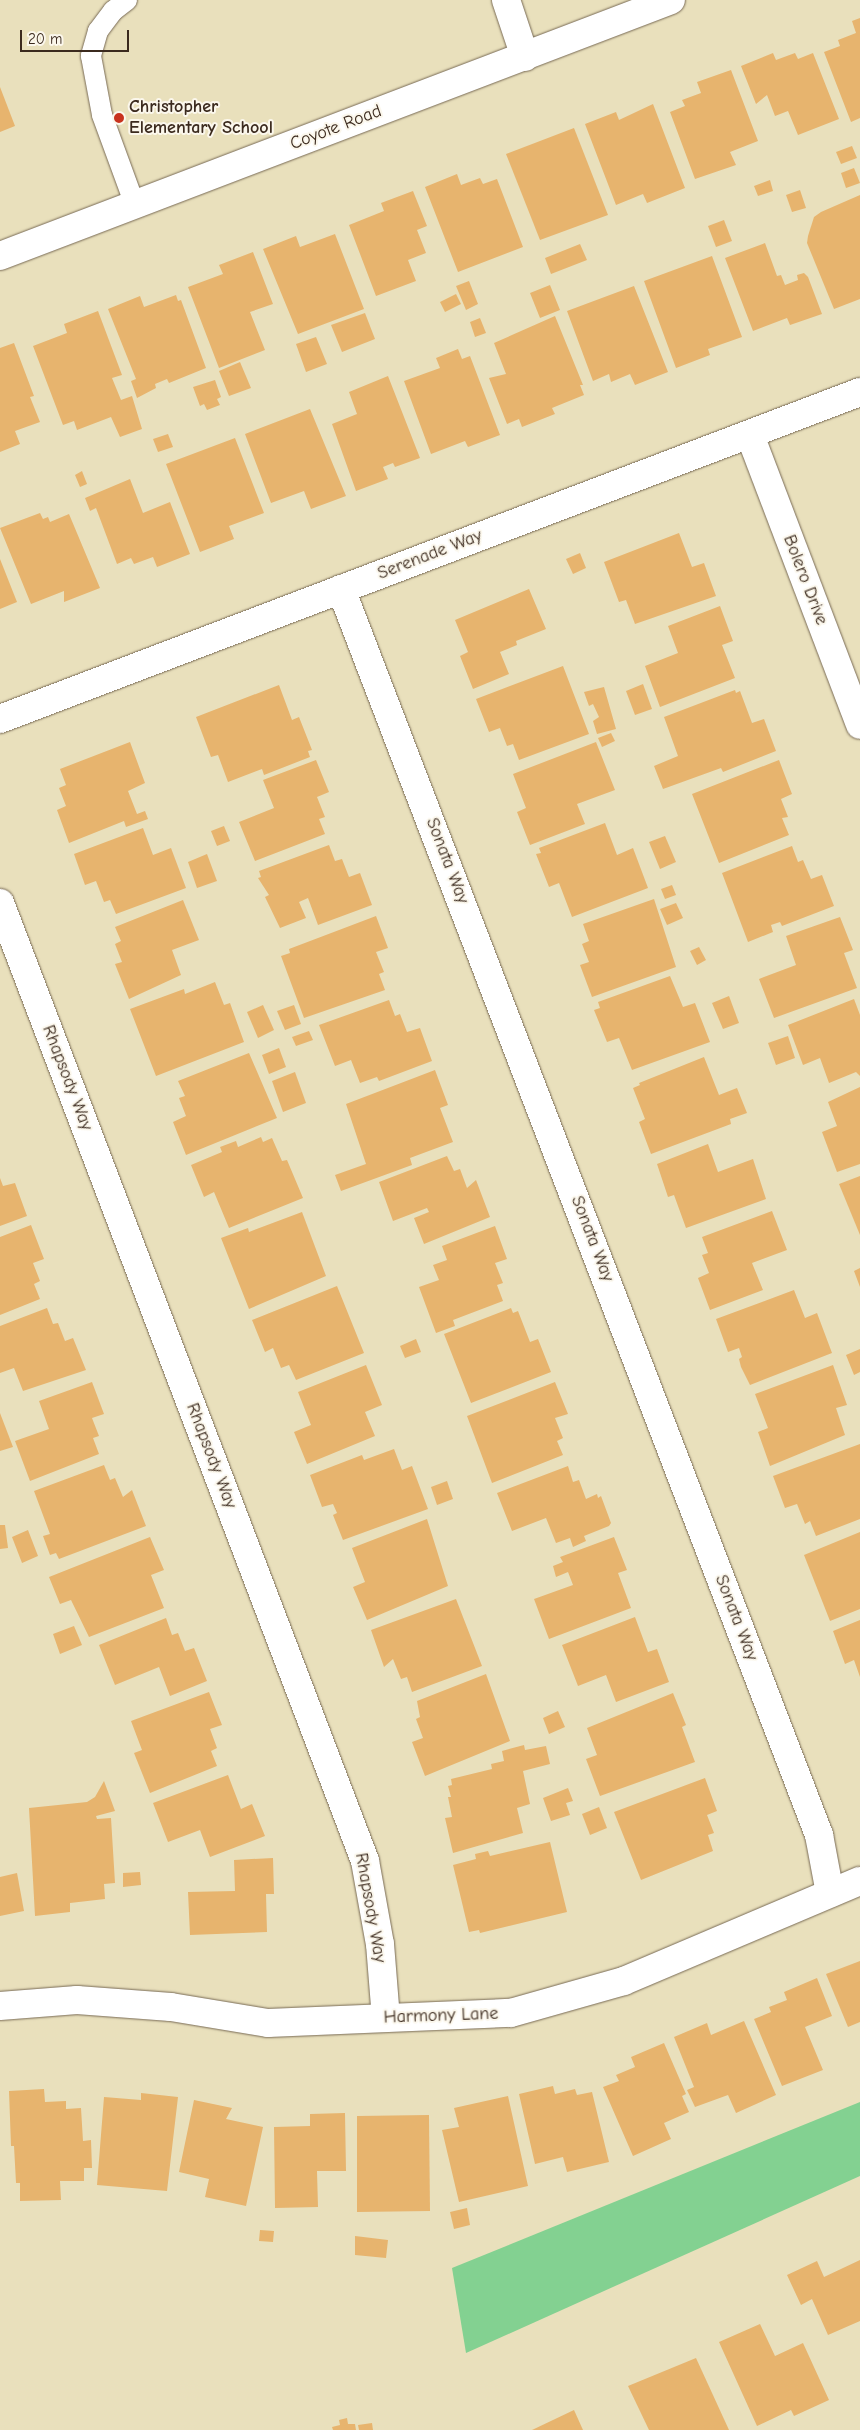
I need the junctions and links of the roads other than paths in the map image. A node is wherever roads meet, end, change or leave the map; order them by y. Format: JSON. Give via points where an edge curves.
{"nodes":[{"id":1,"x":127,"y":0,"type":"edge"},
{"id":2,"x":506,"y":0,"type":"edge"},
{"id":3,"x":671,"y":0,"type":"edge"},
{"id":4,"x":525,"y":57,"type":"junction"},
{"id":5,"x":135,"y":205,"type":"junction"},
{"id":6,"x":0,"y":256,"type":"edge"},
{"id":7,"x":860,"y":392,"type":"edge"},
{"id":8,"x":750,"y":435,"type":"junction"},
{"id":9,"x":341,"y":589,"type":"junction"},
{"id":10,"x":0,"y":719,"type":"edge"},
{"id":11,"x":860,"y":725,"type":"edge"},
{"id":12,"x":0,"y":903,"type":"edge"},
{"id":13,"x":860,"y":1881,"type":"edge"},
{"id":14,"x":830,"y":1894,"type":"junction"},
{"id":15,"x":0,"y":2006,"type":"edge"},
{"id":16,"x":386,"y":2018,"type":"junction"}],
"edges":[{"from":1,"to":5,"type":"lane","via":[[113,11],[98,32],[91,56],[102,115]]},
{"from":2,"to":4,"type":"street"},
{"from":3,"to":4,"type":"street","name":"Coyote Road"},
{"from":4,"to":5,"type":"street","name":"Coyote Road"},
{"from":5,"to":6,"type":"street","name":"Coyote Road"},
{"from":7,"to":8,"type":"street","name":"Serenade Way"},
{"from":8,"to":9,"type":"street","name":"Serenade Way"},
{"from":8,"to":11,"type":"street","name":"Bolero Drive"},
{"from":9,"to":10,"type":"street","name":"Serenade Way"},
{"from":9,"to":14,"type":"street","name":"Sonata Way","via":[[816,1826]]},
{"from":12,"to":16,"type":"street","name":"Rhapsody Way","via":[[365,1861],[380,1944]]},
{"from":13,"to":14,"type":"street","name":"Harmony Lane"},
{"from":14,"to":16,"type":"street","name":"Harmony Lane","via":[[624,1981],[511,2013]]},
{"from":15,"to":16,"type":"street","name":"Harmony Lane","via":[[77,2000],[171,2008],[268,2024]]}]}
